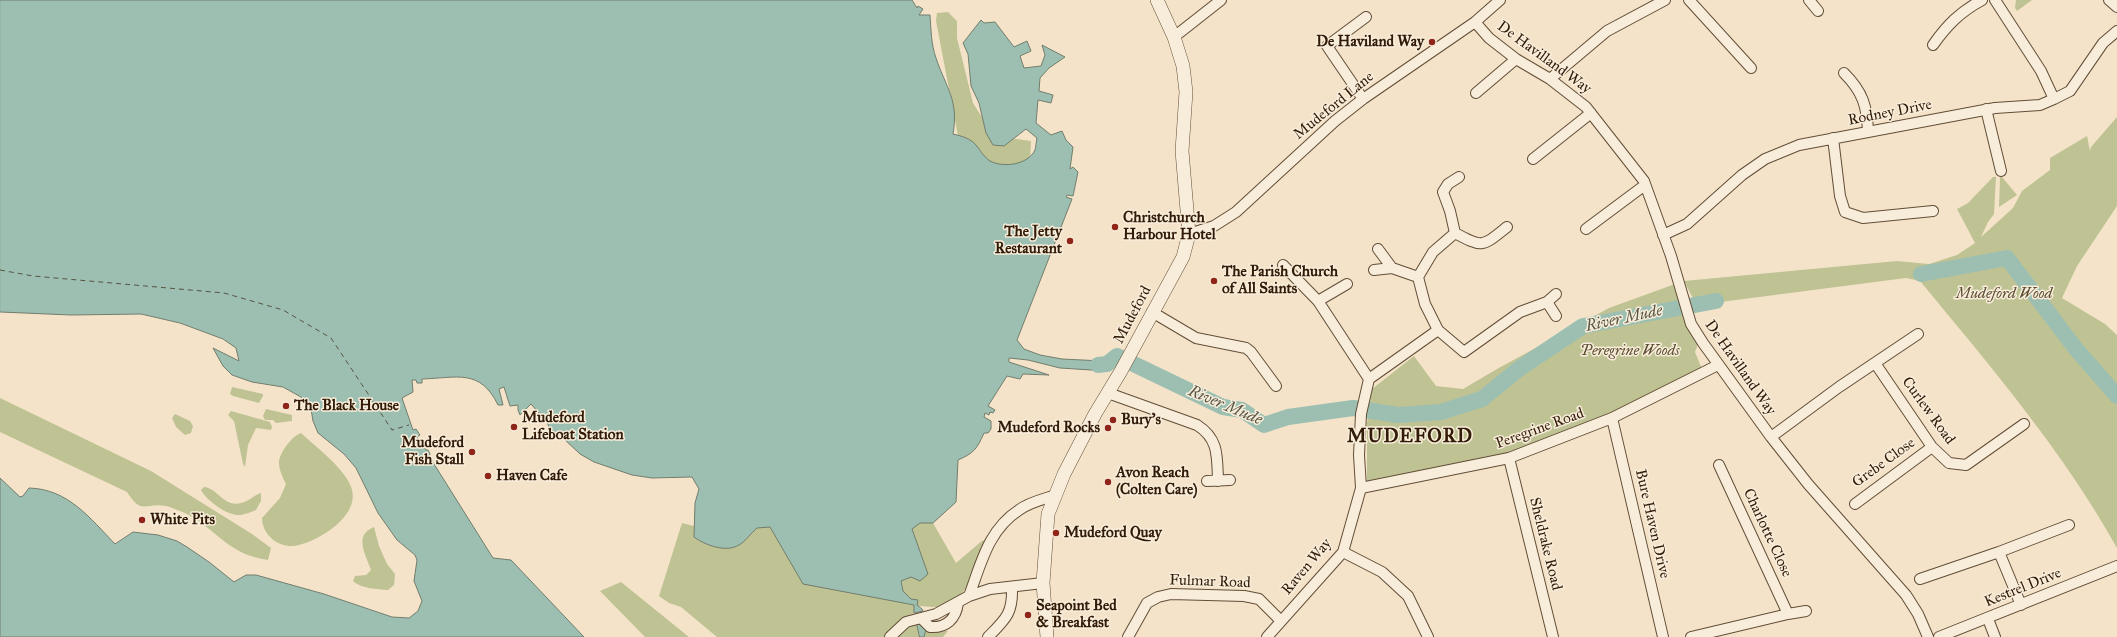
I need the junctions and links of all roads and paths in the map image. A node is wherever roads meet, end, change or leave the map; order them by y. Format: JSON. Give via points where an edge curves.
{"nodes":[{"id":1,"x":1157,"y":0,"type":"edge"},
{"id":2,"x":1221,"y":0,"type":"edge"},
{"id":3,"x":1500,"y":0,"type":"edge"},
{"id":4,"x":1665,"y":0,"type":"edge"},
{"id":5,"x":1689,"y":0,"type":"edge"},
{"id":6,"x":1809,"y":0,"type":"edge"},
{"id":7,"x":1982,"y":0,"type":"edge"},
{"id":8,"x":1995,"y":0,"type":"edge"},
{"id":9,"x":2110,"y":0,"type":"edge"},
{"id":10,"x":2117,"y":7,"type":"edge"},
{"id":11,"x":1818,"y":10,"type":"dead end"},
{"id":12,"x":1366,"y":17,"type":"dead end"},
{"id":13,"x":1474,"y":22,"type":"junction"},
{"id":14,"x":2117,"y":31,"type":"edge"},
{"id":15,"x":1174,"y":37,"type":"junction"},
{"id":16,"x":1933,"y":45,"type":"dead end"},
{"id":17,"x":1516,"y":59,"type":"junction"},
{"id":18,"x":1751,"y":68,"type":"dead end"},
{"id":19,"x":1844,"y":72,"type":"dead end"},
{"id":20,"x":1550,"y":79,"type":"junction"},
{"id":21,"x":1476,"y":93,"type":"dead end"},
{"id":22,"x":1363,"y":99,"type":"junction"},
{"id":23,"x":2054,"y":99,"type":"junction"},
{"id":24,"x":1986,"y":109,"type":"junction"},
{"id":25,"x":1591,"y":113,"type":"junction"},
{"id":26,"x":1868,"y":132,"type":"junction"},
{"id":27,"x":1834,"y":138,"type":"junction"},
{"id":28,"x":1533,"y":159,"type":"dead end"},
{"id":29,"x":2001,"y":171,"type":"dead end"},
{"id":30,"x":1459,"y":177,"type":"dead end"},
{"id":31,"x":1645,"y":185,"type":"junction"},
{"id":32,"x":1933,"y":211,"type":"dead end"},
{"id":33,"x":1507,"y":227,"type":"dead end"},
{"id":34,"x":1586,"y":229,"type":"dead end"},
{"id":35,"x":1455,"y":233,"type":"junction"},
{"id":36,"x":1190,"y":234,"type":"junction"},
{"id":37,"x":1663,"y":235,"type":"junction"},
{"id":38,"x":1378,"y":249,"type":"dead end"},
{"id":39,"x":1283,"y":266,"type":"dead end"},
{"id":40,"x":1392,"y":268,"type":"junction"},
{"id":41,"x":1374,"y":270,"type":"dead end"},
{"id":42,"x":1418,"y":277,"type":"junction"},
{"id":43,"x":1348,"y":284,"type":"dead end"},
{"id":44,"x":1556,"y":294,"type":"dead end"},
{"id":45,"x":1318,"y":302,"type":"junction"},
{"id":46,"x":1547,"y":302,"type":"junction"},
{"id":47,"x":1152,"y":312,"type":"junction"},
{"id":48,"x":1556,"y":316,"type":"dead end"},
{"id":49,"x":1438,"y":330,"type":"junction"},
{"id":50,"x":1918,"y":334,"type":"dead end"},
{"id":51,"x":1875,"y":362,"type":"junction"},
{"id":52,"x":1718,"y":365,"type":"junction"},
{"id":53,"x":1369,"y":379,"type":"junction"},
{"id":54,"x":1276,"y":386,"type":"dead end"},
{"id":55,"x":1108,"y":392,"type":"junction"},
{"id":56,"x":1612,"y":418,"type":"junction"},
{"id":57,"x":2024,"y":424,"type":"dead end"},
{"id":58,"x":1771,"y":437,"type":"junction"},
{"id":59,"x":1932,"y":446,"type":"junction"},
{"id":60,"x":1509,"y":458,"type":"junction"},
{"id":61,"x":1719,"y":464,"type":"dead end"},
{"id":62,"x":1230,"y":480,"type":"dead end"},
{"id":63,"x":1207,"y":481,"type":"dead end"},
{"id":64,"x":1218,"y":481,"type":"junction"},
{"id":65,"x":1361,"y":488,"type":"junction"},
{"id":66,"x":1056,"y":494,"type":"junction"},
{"id":67,"x":1855,"y":504,"type":"dead end"},
{"id":68,"x":2069,"y":525,"type":"dead end"},
{"id":69,"x":1343,"y":552,"type":"junction"},
{"id":70,"x":1999,"y":552,"type":"junction"},
{"id":71,"x":2117,"y":566,"type":"edge"},
{"id":72,"x":1920,"y":579,"type":"dead end"},
{"id":73,"x":1043,"y":583,"type":"junction"},
{"id":74,"x":1012,"y":587,"type":"junction"},
{"id":75,"x":969,"y":596,"type":"junction"},
{"id":76,"x":2022,"y":605,"type":"junction"},
{"id":77,"x":1806,"y":611,"type":"dead end"},
{"id":78,"x":1788,"y":614,"type":"junction"},
{"id":79,"x":1988,"y":619,"type":"junction"},
{"id":80,"x":1281,"y":621,"type":"junction"},
{"id":81,"x":890,"y":637,"type":"edge"},
{"id":82,"x":988,"y":637,"type":"edge"},
{"id":83,"x":1047,"y":637,"type":"edge"},
{"id":84,"x":1128,"y":637,"type":"edge"},
{"id":85,"x":1267,"y":637,"type":"edge"},
{"id":86,"x":1428,"y":637,"type":"edge"},
{"id":87,"x":1553,"y":637,"type":"edge"},
{"id":88,"x":1663,"y":637,"type":"edge"},
{"id":89,"x":1691,"y":637,"type":"edge"},
{"id":90,"x":1928,"y":637,"type":"edge"},
{"id":91,"x":1939,"y":637,"type":"edge"},
{"id":92,"x":1995,"y":637,"type":"edge"}],
"edges":[{"from":1,"to":15,"type":"street","name":"Mudeford"},
{"from":2,"to":15,"type":"street"},
{"from":3,"to":13,"type":"street","name":"Mudeford Lane"},
{"from":4,"to":20,"type":"street","via":[[1607,31]]},
{"from":5,"to":18,"type":"street"},
{"from":6,"to":11,"type":"street"},
{"from":7,"to":16,"type":"street","via":[[1950,22]]},
{"from":8,"to":23,"type":"street","via":[[2041,71]]},
{"from":9,"to":10,"type":"street"},
{"from":12,"to":22,"type":"street","via":[[1327,46]]},
{"from":13,"to":17,"type":"street","name":"De Havilland Way","via":[[1489,38]]},
{"from":13,"to":22,"type":"street","name":"Mudeford Lane"},
{"from":14,"to":23,"type":"street","name":"Rodney Drive","via":[[2104,43],[2070,90]]},
{"from":15,"to":36,"type":"street","name":"Mudeford","via":[[1183,66],[1186,92],[1182,151]]},
{"from":17,"to":20,"type":"street","name":"De Havilland Way"},
{"from":17,"to":21,"type":"street"},
{"from":19,"to":26,"type":"street","via":[[1855,84],[1867,108]]},
{"from":20,"to":25,"type":"street","name":"De Havilland Way"},
{"from":22,"to":36,"type":"street","name":"Mudeford Lane","via":[[1335,121],[1236,212],[1214,226]]},
{"from":23,"to":24,"type":"street","name":"Rodney Drive","via":[[2028,107]]},
{"from":24,"to":26,"type":"street","name":"Rodney Drive"},
{"from":24,"to":29,"type":"street"},
{"from":25,"to":28,"type":"street"},
{"from":25,"to":31,"type":"street","name":"De Havilland Way"},
{"from":26,"to":27,"type":"street","name":"Rodney Drive"},
{"from":27,"to":32,"type":"street","via":[[1840,196],[1845,212],[1863,218]]},
{"from":27,"to":37,"type":"street","name":"Rodney Drive","via":[[1800,145],[1765,159],[1687,224]]},
{"from":30,"to":35,"type":"street","via":[[1448,184],[1443,192]]},
{"from":31,"to":34,"type":"street"},
{"from":31,"to":37,"type":"street","name":"De Havilland Way"},
{"from":33,"to":35,"type":"street","via":[[1488,242],[1477,245]]},
{"from":35,"to":42,"type":"street","via":[[1433,252]]},
{"from":36,"to":47,"type":"street","name":"Mudeford","via":[[1183,257]]},
{"from":37,"to":52,"type":"street","name":"De Havilland Way","via":[[1689,317]]},
{"from":38,"to":40,"type":"street"},
{"from":39,"to":45,"type":"street"},
{"from":40,"to":41,"type":"street"},
{"from":40,"to":42,"type":"street"},
{"from":42,"to":49,"type":"street","via":[[1425,304]]},
{"from":43,"to":45,"type":"street"},
{"from":44,"to":46,"type":"street"},
{"from":45,"to":53,"type":"street"},
{"from":46,"to":48,"type":"street"},
{"from":46,"to":49,"type":"street","via":[[1520,312],[1464,352]]},
{"from":47,"to":54,"type":"street","via":[[1196,338],[1246,348]]},
{"from":47,"to":55,"type":"street","name":"Mudeford"},
{"from":49,"to":53,"type":"street"},
{"from":50,"to":51,"type":"street"},
{"from":51,"to":58,"type":"street"},
{"from":51,"to":59,"type":"street","name":"Curlew Road"},
{"from":52,"to":56,"type":"street","name":"Peregrine Road"},
{"from":52,"to":58,"type":"street","name":"De Havilland Way"},
{"from":53,"to":65,"type":"street","name":"Raven Way","via":[[1362,409],[1359,455]]},
{"from":55,"to":64,"type":"street","via":[[1197,425],[1209,433],[1216,452]]},
{"from":55,"to":66,"type":"street","name":"Mudeford","via":[[1067,467]]},
{"from":56,"to":60,"type":"street","name":"Peregrine Road"},
{"from":56,"to":88,"type":"street","name":"Bure Haven Drive"},
{"from":57,"to":59,"type":"street","name":"Curlew Road","via":[[1966,464],[1949,463]]},
{"from":58,"to":90,"type":"street","name":"De Havilland Way","via":[[1808,484],[1906,596],[1918,614]]},
{"from":59,"to":67,"type":"street","name":"Grebe Close"},
{"from":60,"to":65,"type":"street","name":"Peregrine Road"},
{"from":60,"to":87,"type":"street","name":"Sheldrake Road"},
{"from":61,"to":78,"type":"street","name":"Charlotte Close"},
{"from":62,"to":64,"type":"street"},
{"from":63,"to":64,"type":"street"},
{"from":65,"to":69,"type":"street","name":"Raven Way"},
{"from":66,"to":73,"type":"street","name":"Mudeford","via":[[1048,514]]},
{"from":66,"to":75,"type":"street","via":[[1020,509],[1005,520],[990,539]]},
{"from":68,"to":70,"type":"street"},
{"from":69,"to":80,"type":"street","name":"Raven Way"},
{"from":69,"to":86,"type":"street","via":[[1382,572],[1408,596]]},
{"from":70,"to":72,"type":"street"},
{"from":70,"to":76,"type":"street"},
{"from":71,"to":76,"type":"street","name":"Kestrel Drive"},
{"from":73,"to":74,"type":"street"},
{"from":73,"to":83,"type":"street","name":"Mudeford"},
{"from":74,"to":75,"type":"street","via":[[990,588]]},
{"from":74,"to":82,"type":"street","via":[[1010,612]]},
{"from":75,"to":81,"type":"street","via":[[936,614],[906,622]]},
{"from":76,"to":79,"type":"street","name":"Kestrel Drive"},
{"from":77,"to":78,"type":"street"},
{"from":78,"to":89,"type":"street"},
{"from":79,"to":91,"type":"street","name":"Kestrel Drive"},
{"from":79,"to":92,"type":"street"},
{"from":80,"to":84,"type":"street","name":"Fulmar Road","via":[[1268,606],[1251,597],[1171,594],[1147,603]]},
{"from":80,"to":85,"type":"street","name":"Raven Way"}]}
